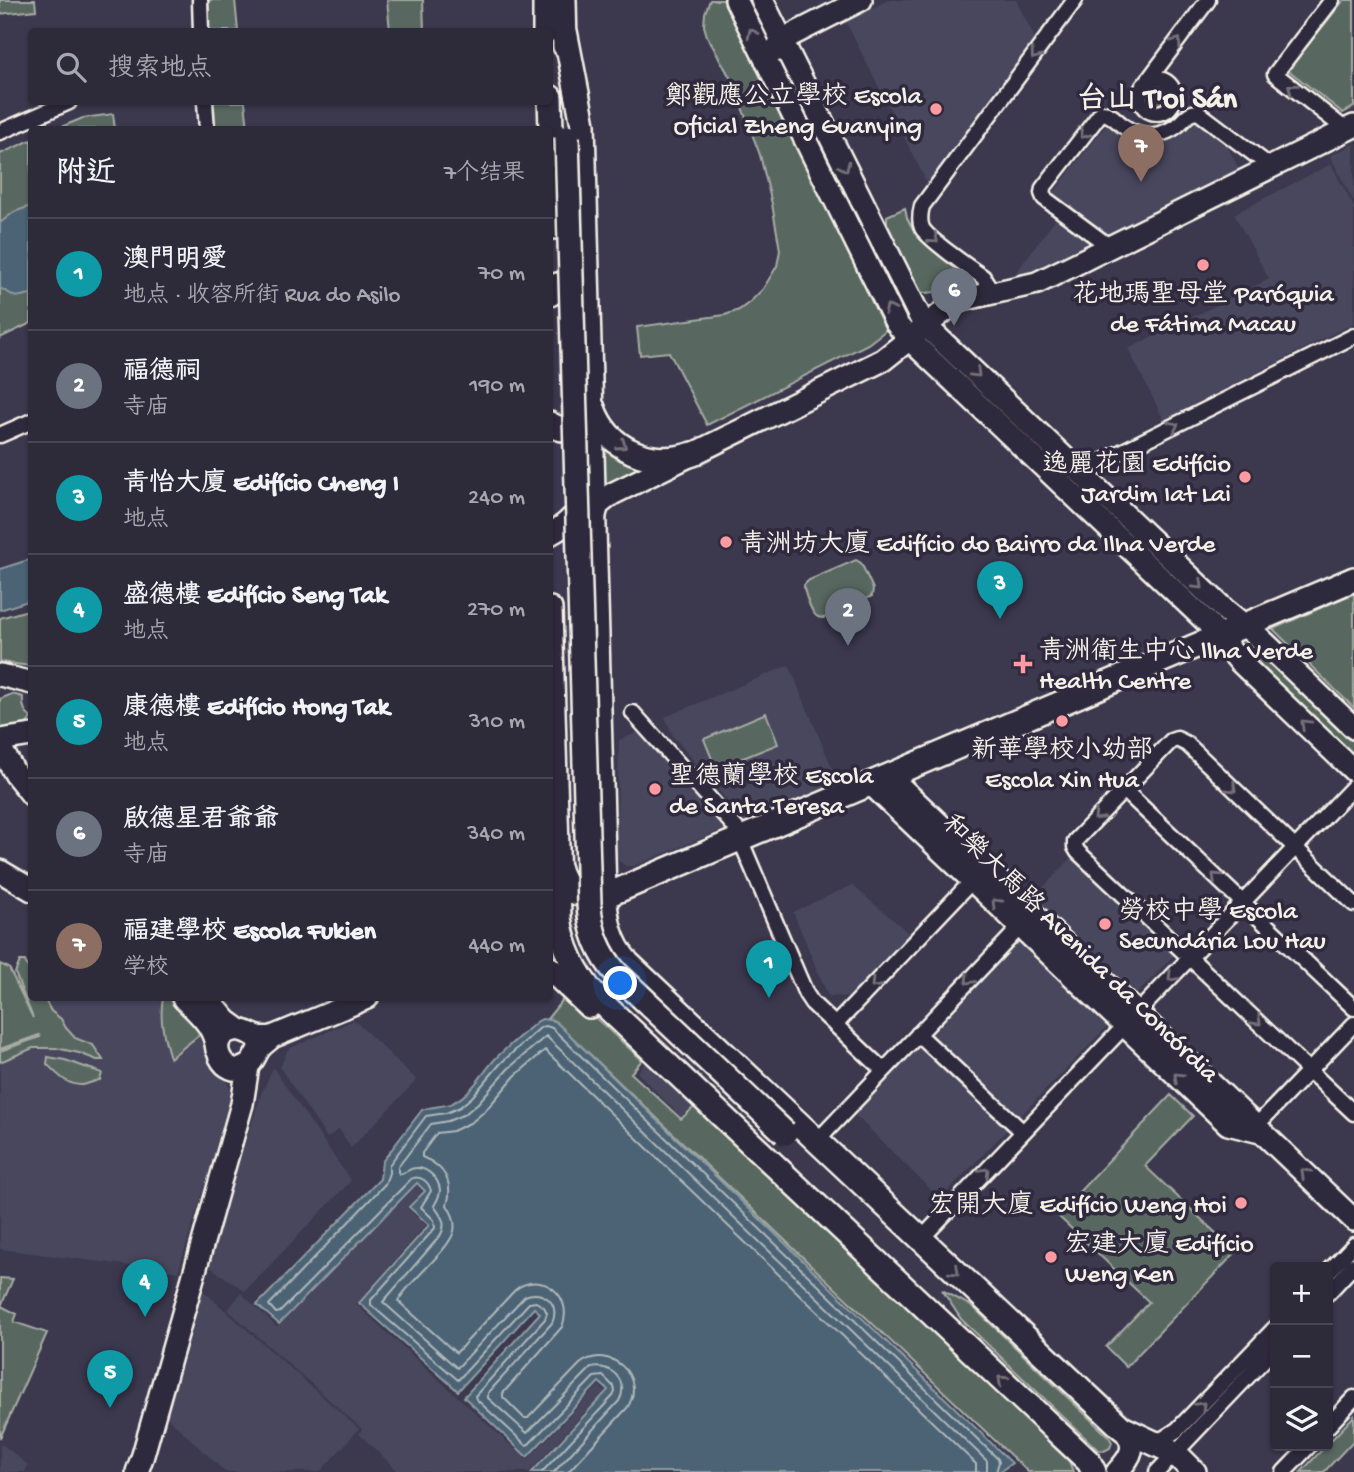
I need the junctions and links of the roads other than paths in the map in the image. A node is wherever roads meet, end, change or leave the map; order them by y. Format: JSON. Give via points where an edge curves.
{"nodes":[{"id":1,"x":200,"y":0,"type":"edge"},
{"id":2,"x":545,"y":0,"type":"edge"},
{"id":3,"x":564,"y":0,"type":"edge"},
{"id":4,"x":736,"y":0,"type":"edge"},
{"id":5,"x":762,"y":0,"type":"edge"},
{"id":6,"x":861,"y":0,"type":"edge"},
{"id":7,"x":1075,"y":0,"type":"edge"},
{"id":8,"x":1208,"y":0,"type":"edge"},
{"id":9,"x":1332,"y":0,"type":"edge"},
{"id":10,"x":201,"y":28,"type":"edge"},
{"id":11,"x":555,"y":32,"type":"edge"},
{"id":12,"x":782,"y":40,"type":"junction"},
{"id":13,"x":1145,"y":84,"type":"junction"},
{"id":14,"x":553,"y":101,"type":"edge"},
{"id":15,"x":62,"y":105,"type":"edge"},
{"id":16,"x":205,"y":105,"type":"edge"},
{"id":17,"x":539,"y":105,"type":"edge"},
{"id":18,"x":550,"y":105,"type":"edge"},
{"id":19,"x":553,"y":105,"type":"edge"},
{"id":20,"x":1166,"y":111,"type":"junction"},
{"id":21,"x":1183,"y":119,"type":"junction"},
{"id":22,"x":207,"y":126,"type":"edge"},
{"id":23,"x":548,"y":126,"type":"edge"},
{"id":24,"x":552,"y":126,"type":"edge"},
{"id":25,"x":552,"y":126,"type":"edge"},
{"id":26,"x":1350,"y":128,"type":"edge"},
{"id":27,"x":0,"y":132,"type":"edge"},
{"id":28,"x":815,"y":160,"type":"junction"},
{"id":29,"x":1271,"y":167,"type":"junction"},
{"id":30,"x":553,"y":170,"type":"edge"},
{"id":31,"x":865,"y":207,"type":"junction"},
{"id":32,"x":844,"y":217,"type":"junction"},
{"id":33,"x":1110,"y":247,"type":"junction"},
{"id":34,"x":553,"y":290,"type":"edge"},
{"id":35,"x":990,"y":294,"type":"junction"},
{"id":36,"x":587,"y":296,"type":"junction"},
{"id":37,"x":926,"y":326,"type":"junction"},
{"id":38,"x":1354,"y":336,"type":"edge"},
{"id":39,"x":909,"y":339,"type":"junction"},
{"id":40,"x":883,"y":359,"type":"junction"},
{"id":41,"x":948,"y":376,"type":"junction"},
{"id":42,"x":590,"y":379,"type":"junction"},
{"id":43,"x":28,"y":423,"type":"edge"},
{"id":44,"x":553,"y":426,"type":"edge"},
{"id":45,"x":0,"y":435,"type":"edge"},
{"id":46,"x":1047,"y":441,"type":"junction"},
{"id":47,"x":692,"y":454,"type":"junction"},
{"id":48,"x":1032,"y":457,"type":"junction"},
{"id":49,"x":593,"y":479,"type":"junction"},
{"id":50,"x":1088,"y":480,"type":"junction"},
{"id":51,"x":594,"y":518,"type":"junction"},
{"id":52,"x":1105,"y":525,"type":"junction"},
{"id":53,"x":553,"y":532,"type":"edge"},
{"id":54,"x":1354,"y":579,"type":"edge"},
{"id":55,"x":1244,"y":625,"type":"junction"},
{"id":56,"x":597,"y":627,"type":"junction"},
{"id":57,"x":1219,"y":636,"type":"junction"},
{"id":58,"x":553,"y":644,"type":"edge"},
{"id":59,"x":0,"y":675,"type":"edge"},
{"id":60,"x":28,"y":682,"type":"edge"},
{"id":61,"x":599,"y":702,"type":"junction"},
{"id":62,"x":634,"y":713,"type":"dead end"},
{"id":63,"x":553,"y":724,"type":"edge"},
{"id":64,"x":1354,"y":728,"type":"edge"},
{"id":65,"x":28,"y":736,"type":"edge"},
{"id":66,"x":0,"y":740,"type":"edge"},
{"id":67,"x":28,"y":745,"type":"edge"},
{"id":68,"x":554,"y":749,"type":"junction"},
{"id":69,"x":5,"y":755,"type":"edge"},
{"id":70,"x":1354,"y":771,"type":"edge"},
{"id":71,"x":880,"y":780,"type":"junction"},
{"id":72,"x":1354,"y":786,"type":"edge"},
{"id":73,"x":28,"y":788,"type":"edge"},
{"id":74,"x":1124,"y":789,"type":"junction"},
{"id":75,"x":742,"y":838,"type":"junction"},
{"id":76,"x":1295,"y":848,"type":"junction"},
{"id":77,"x":557,"y":863,"type":"junction"},
{"id":78,"x":0,"y":871,"type":"edge"},
{"id":79,"x":972,"y":881,"type":"junction"},
{"id":80,"x":28,"y":888,"type":"edge"},
{"id":81,"x":605,"y":896,"type":"junction"},
{"id":82,"x":1243,"y":902,"type":"junction"},
{"id":83,"x":1354,"y":904,"type":"edge"},
{"id":84,"x":554,"y":910,"type":"edge"},
{"id":85,"x":1027,"y":920,"type":"junction"},
{"id":86,"x":1190,"y":957,"type":"junction"},
{"id":87,"x":553,"y":972,"type":"edge"},
{"id":88,"x":650,"y":984,"type":"junction"},
{"id":89,"x":186,"y":1001,"type":"edge"},
{"id":90,"x":210,"y":1001,"type":"edge"},
{"id":91,"x":360,"y":1001,"type":"edge"},
{"id":92,"x":1354,"y":1008,"type":"edge"},
{"id":93,"x":617,"y":1017,"type":"junction"},
{"id":94,"x":1131,"y":1019,"type":"junction"},
{"id":95,"x":1354,"y":1024,"type":"edge"},
{"id":96,"x":835,"y":1025,"type":"junction"},
{"id":97,"x":244,"y":1031,"type":"junction"},
{"id":98,"x":918,"y":1034,"type":"junction"},
{"id":99,"x":272,"y":1038,"type":"junction"},
{"id":100,"x":651,"y":1049,"type":"junction"},
{"id":101,"x":237,"y":1060,"type":"junction"},
{"id":102,"x":883,"y":1070,"type":"junction"},
{"id":103,"x":1309,"y":1071,"type":"junction"},
{"id":104,"x":1354,"y":1114,"type":"edge"},
{"id":105,"x":1260,"y":1130,"type":"junction"},
{"id":106,"x":1023,"y":1132,"type":"junction"},
{"id":107,"x":780,"y":1138,"type":"junction"},
{"id":108,"x":817,"y":1141,"type":"junction"},
{"id":109,"x":852,"y":1174,"type":"junction"},
{"id":110,"x":820,"y":1208,"type":"junction"},
{"id":111,"x":1354,"y":1220,"type":"edge"},
{"id":112,"x":921,"y":1239,"type":"junction"},
{"id":113,"x":1354,"y":1245,"type":"edge"},
{"id":114,"x":1354,"y":1265,"type":"edge"},
{"id":115,"x":1333,"y":1267,"type":"edge"},
{"id":116,"x":1333,"y":1288,"type":"edge"},
{"id":117,"x":1270,"y":1333,"type":"edge"},
{"id":118,"x":1270,"y":1353,"type":"edge"},
{"id":119,"x":1354,"y":1398,"type":"edge"},
{"id":120,"x":1333,"y":1421,"type":"edge"},
{"id":121,"x":1051,"y":1426,"type":"junction"},
{"id":122,"x":1122,"y":1428,"type":"junction"},
{"id":123,"x":1146,"y":1439,"type":"junction"},
{"id":124,"x":1303,"y":1451,"type":"edge"},
{"id":125,"x":1175,"y":1453,"type":"junction"},
{"id":126,"x":137,"y":1472,"type":"edge"},
{"id":127,"x":1079,"y":1472,"type":"edge"},
{"id":128,"x":1094,"y":1472,"type":"edge"},
{"id":129,"x":1117,"y":1472,"type":"edge"},
{"id":130,"x":1157,"y":1472,"type":"edge"},
{"id":131,"x":1194,"y":1472,"type":"edge"},
{"id":132,"x":1284,"y":1472,"type":"edge"}],
"edges":[{"from":1,"to":10,"type":"street"},
{"from":2,"to":11,"type":"main road"},
{"from":3,"to":11,"type":"main road"},
{"from":28,"to":4,"type":"main road","one_way":true},
{"from":5,"to":12,"type":"main road"},
{"from":6,"to":12,"type":"main road"},
{"from":7,"to":35,"type":"street","one_way":true,"via":[[922,206],[920,222],[928,235],[983,277]]},
{"from":13,"to":8,"type":"street","one_way":true},
{"from":26,"to":9,"type":"street","one_way":true,"via":[[1275,74]]},
{"from":11,"to":14,"type":"main road"},
{"from":11,"to":36,"type":"main road","via":[[583,124]]},
{"from":12,"to":28,"type":"main road","via":[[775,50],[778,62],[808,124]]},
{"from":12,"to":31,"type":"main road","one_way":true},
{"from":13,"to":20,"type":"street","via":[[1140,94],[1144,108],[1154,113]]},
{"from":13,"to":20,"type":"street","via":[[1154,79],[1171,86],[1173,102]]},
{"from":15,"to":27,"type":"street"},
{"from":16,"to":22,"type":"street"},
{"from":17,"to":23,"type":"main road"},
{"from":18,"to":25,"type":"main road"},
{"from":19,"to":24,"type":"main road"},
{"from":20,"to":21,"type":"street"},
{"from":21,"to":29,"type":"street","via":[[1189,113],[1202,113]]},
{"from":21,"to":33,"type":"street","one_way":true,"via":[[1167,132],[1140,134],[1101,113],[1043,188],[1044,198]]},
{"from":26,"to":29,"type":"main road"},
{"from":28,"to":32,"type":"main road"},
{"from":29,"to":33,"type":"main road"},
{"from":30,"to":107,"type":"main road","via":[[578,934],[589,962],[607,985]]},
{"from":31,"to":32,"type":"main road"},
{"from":31,"to":37,"type":"main road"},
{"from":39,"to":32,"type":"main road","one_way":true,"via":[[896,323]]},
{"from":33,"to":35,"type":"main road","via":[[1037,283]]},
{"from":34,"to":36,"type":"main road","via":[[565,283]]},
{"from":35,"to":37,"type":"main road","via":[[957,301]]},
{"from":36,"to":42,"type":"main road"},
{"from":37,"to":39,"type":"main road"},
{"from":37,"to":46,"type":"main road","one_way":true},
{"from":50,"to":38,"type":"street","one_way":true,"via":[[1113,456]]},
{"from":39,"to":40,"type":"main road"},
{"from":39,"to":41,"type":"main road"},
{"from":40,"to":41,"type":"main road","via":[[919,363]]},
{"from":40,"to":47,"type":"main road"},
{"from":41,"to":48,"type":"main road"},
{"from":42,"to":44,"type":"main road","via":[[584,411],[574,429]]},
{"from":42,"to":47,"type":"main road","one_way":true,"via":[[599,422],[624,448],[657,459]]},
{"from":42,"to":49,"type":"main road"},
{"from":43,"to":45,"type":"street"},
{"from":46,"to":48,"type":"main road"},
{"from":46,"to":50,"type":"main road"},
{"from":47,"to":51,"type":"main road","via":[[603,500]]},
{"from":48,"to":52,"type":"main road"},
{"from":49,"to":51,"type":"main road"},
{"from":49,"to":53,"type":"main road","via":[[576,515]]},
{"from":50,"to":52,"type":"main road"},
{"from":50,"to":55,"type":"main road","one_way":true},
{"from":51,"to":56,"type":"main road"},
{"from":52,"to":57,"type":"main road"},
{"from":54,"to":55,"type":"main road"},
{"from":55,"to":57,"type":"main road"},
{"from":55,"to":64,"type":"main road"},
{"from":56,"to":58,"type":"main road","via":[[583,616],[566,615],[554,629]]},
{"from":56,"to":61,"type":"main road"},
{"from":70,"to":57,"type":"main road","one_way":true,"via":[[1240,662]]},
{"from":57,"to":71,"type":"main road"},
{"from":59,"to":60,"type":"main road"},
{"from":61,"to":68,"type":"main road","via":[[591,756],[567,760]]},
{"from":61,"to":81,"type":"main road"},
{"from":62,"to":75,"type":"street"},
{"from":63,"to":68,"type":"main road"},
{"from":65,"to":66,"type":"main road"},
{"from":67,"to":69,"type":"main road"},
{"from":68,"to":77,"type":"main road"},
{"from":69,"to":73,"type":"main road"},
{"from":71,"to":75,"type":"main road"},
{"from":71,"to":79,"type":"main road","name":"和樂大馬路 Avenida da Concórdia"},
{"from":71,"to":85,"type":"main road","name":"和樂大馬路 Avenida da Concórdia"},
{"from":72,"to":76,"type":"street"},
{"from":74,"to":76,"type":"street","one_way":true,"via":[[1177,738]]},
{"from":82,"to":74,"type":"street","one_way":true},
{"from":74,"to":86,"type":"street","one_way":true,"via":[[1077,838],[1078,852]]},
{"from":75,"to":81,"type":"main road"},
{"from":75,"to":96,"type":"street","via":[[806,994]]},
{"from":76,"to":82,"type":"street"},
{"from":76,"to":83,"type":"street"},
{"from":77,"to":81,"type":"main road","via":[[560,876],[578,894]]},
{"from":77,"to":84,"type":"main road"},
{"from":78,"to":80,"type":"main road"},
{"from":85,"to":79,"type":"main road","name":"和樂大馬路 Avenida da Concórdia","one_way":true},
{"from":79,"to":96,"type":"street","one_way":true},
{"from":81,"to":84,"type":"main road"},
{"from":81,"to":88,"type":"main road","via":[[607,925],[615,945]]},
{"from":82,"to":86,"type":"street"},
{"from":82,"to":92,"type":"street"},
{"from":84,"to":93,"type":"main road","via":[[576,970]]},
{"from":85,"to":94,"type":"main road","name":"和樂大馬路 Avenida da Concórdia"},
{"from":85,"to":98,"type":"street","one_way":true},
{"from":86,"to":94,"type":"street","one_way":true},
{"from":86,"to":103,"type":"street","one_way":true},
{"from":87,"to":100,"type":"main road","via":[[608,1023]]},
{"from":88,"to":93,"type":"main road","via":[[629,979],[616,989],[611,1005]]},
{"from":88,"to":108,"type":"main road"},
{"from":89,"to":101,"type":"main road"},
{"from":90,"to":97,"type":"main road","via":[[227,1021]]},
{"from":91,"to":99,"type":"main road"},
{"from":93,"to":100,"type":"main road"},
{"from":94,"to":105,"type":"main road","name":"和樂大馬路 Avenida da Concórdia"},
{"from":94,"to":106,"type":"street"},
{"from":95,"to":103,"type":"street"},
{"from":96,"to":102,"type":"street"},
{"from":97,"to":99,"type":"main road"},
{"from":97,"to":101,"type":"main road","via":[[256,1044]]},
{"from":97,"to":101,"type":"main road","via":[[221,1038]]},
{"from":98,"to":102,"type":"street"},
{"from":98,"to":106,"type":"street"},
{"from":99,"to":101,"type":"main road"},
{"from":100,"to":110,"type":"main road"},
{"from":101,"to":126,"type":"main road","via":[[242,1104]]},
{"from":102,"to":108,"type":"street"},
{"from":103,"to":104,"type":"street"},
{"from":103,"to":105,"type":"street"},
{"from":111,"to":105,"type":"main road","name":"和樂大馬路 Avenida da Concórdia","one_way":true},
{"from":112,"to":106,"type":"street","one_way":true},
{"from":107,"to":109,"type":"main road"},
{"from":107,"to":110,"type":"main road"},
{"from":108,"to":109,"type":"main road"},
{"from":109,"to":112,"type":"main road"},
{"from":121,"to":110,"type":"main road","one_way":true},
{"from":112,"to":122,"type":"main road","one_way":true},
{"from":113,"to":115,"type":"street"},
{"from":114,"to":116,"type":"street"},
{"from":123,"to":117,"type":"street","one_way":true,"via":[[1163,1439],[1177,1430]]},
{"from":118,"to":125,"type":"street"},
{"from":119,"to":120,"type":"street"},
{"from":121,"to":127,"type":"main road"},
{"from":121,"to":128,"type":"main road"},
{"from":122,"to":123,"type":"main road"},
{"from":122,"to":129,"type":"main road","via":[[1132,1447]]},
{"from":123,"to":125,"type":"main road"},
{"from":124,"to":132,"type":"street"},
{"from":125,"to":130,"type":"street"},
{"from":125,"to":131,"type":"main road"}]}
